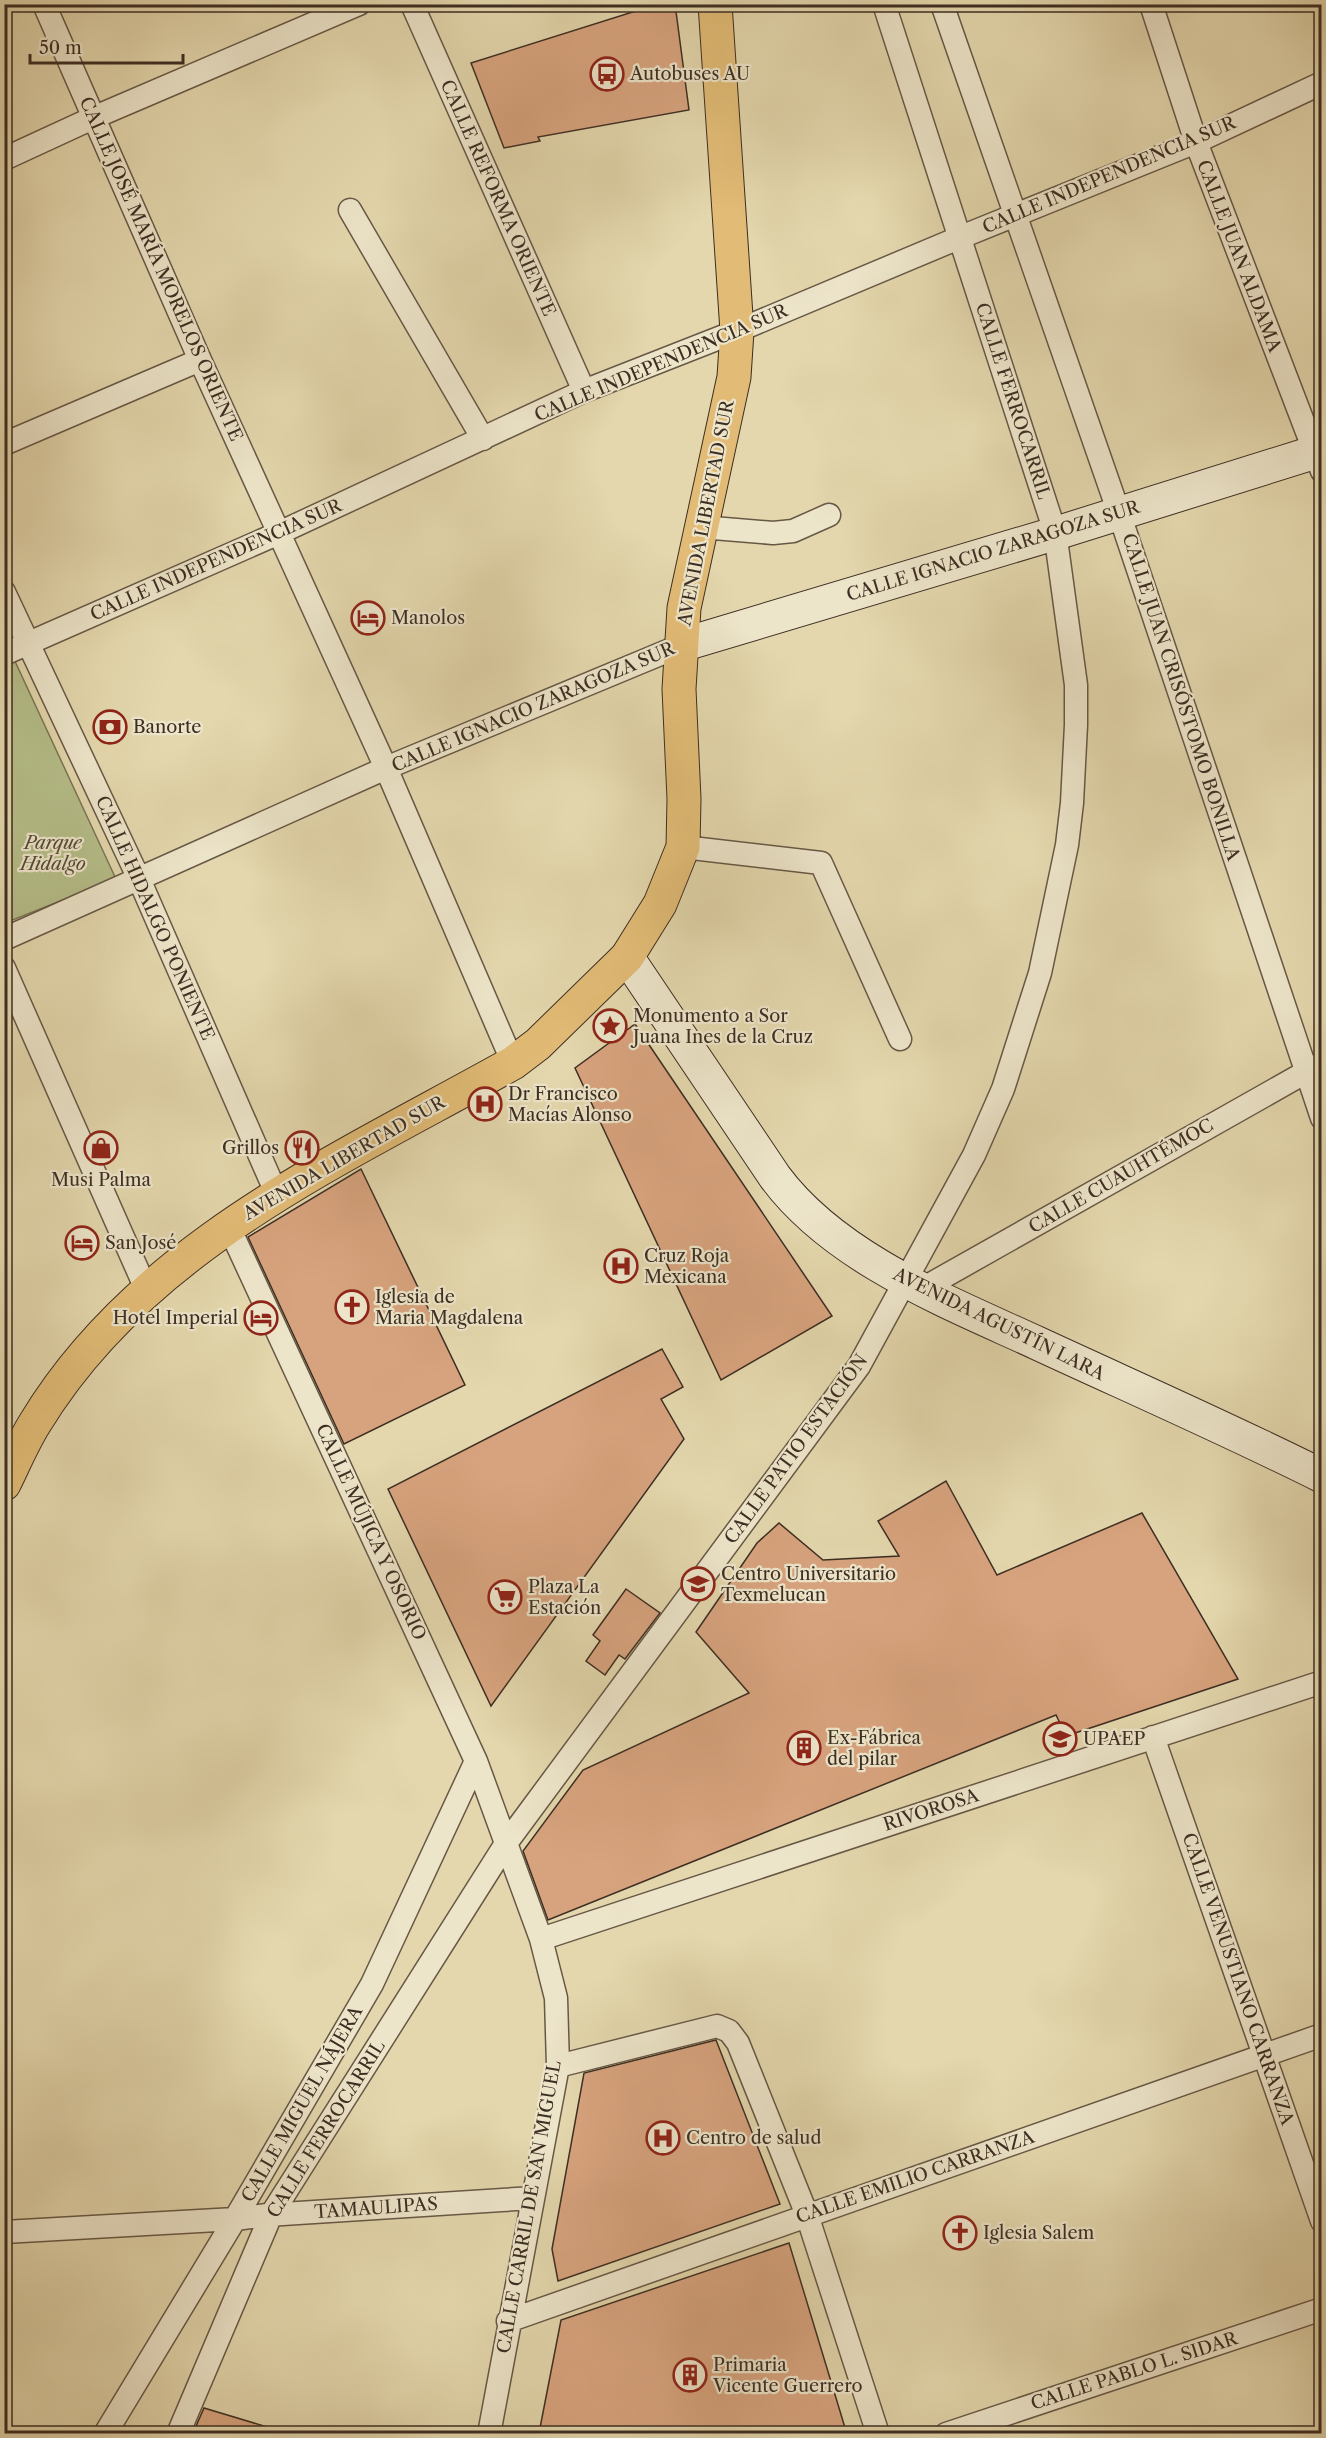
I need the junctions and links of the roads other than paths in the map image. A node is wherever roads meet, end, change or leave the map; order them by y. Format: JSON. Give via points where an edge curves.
{"nodes":[{"id":1,"x":44,"y":4,"type":"edge"},
{"id":2,"x":359,"y":4,"type":"edge"},
{"id":3,"x":412,"y":4,"type":"edge"},
{"id":4,"x":715,"y":4,"type":"edge"},
{"id":5,"x":884,"y":4,"type":"edge"},
{"id":6,"x":942,"y":4,"type":"edge"},
{"id":7,"x":1151,"y":4,"type":"edge"},
{"id":8,"x":1322,"y":83,"type":"edge"},
{"id":9,"x":95,"y":117,"type":"junction"},
{"id":10,"x":1196,"y":142,"type":"junction"},
{"id":11,"x":4,"y":159,"type":"edge"},
{"id":12,"x":350,"y":210,"type":"dead end"},
{"id":13,"x":1017,"y":214,"type":"junction"},
{"id":14,"x":960,"y":237,"type":"junction"},
{"id":15,"x":737,"y":331,"type":"junction"},
{"id":16,"x":200,"y":360,"type":"junction"},
{"id":17,"x":584,"y":391,"type":"junction"},
{"id":18,"x":483,"y":439,"type":"junction"},
{"id":19,"x":4,"y":444,"type":"edge"},
{"id":20,"x":1319,"y":458,"type":"edge"},
{"id":21,"x":1119,"y":513,"type":"junction"},
{"id":22,"x":829,"y":515,"type":"dead end"},
{"id":23,"x":701,"y":527,"type":"junction"},
{"id":24,"x":1055,"y":532,"type":"junction"},
{"id":25,"x":279,"y":533,"type":"junction"},
{"id":26,"x":4,"y":592,"type":"edge"},
{"id":27,"x":28,"y":643,"type":"junction"},
{"id":28,"x":681,"y":645,"type":"junction"},
{"id":29,"x":4,"y":654,"type":"edge"},
{"id":30,"x":386,"y":768,"type":"junction"},
{"id":31,"x":683,"y":847,"type":"junction"},
{"id":32,"x":139,"y":879,"type":"junction"},
{"id":33,"x":4,"y":939,"type":"edge"},
{"id":34,"x":627,"y":957,"type":"junction"},
{"id":35,"x":4,"y":968,"type":"edge"},
{"id":36,"x":900,"y":1039,"type":"dead end"},
{"id":37,"x":513,"y":1063,"type":"junction"},
{"id":38,"x":1313,"y":1067,"type":"edge"},
{"id":39,"x":1322,"y":1118,"type":"edge"},
{"id":40,"x":277,"y":1194,"type":"junction"},
{"id":41,"x":228,"y":1225,"type":"junction"},
{"id":42,"x":913,"y":1286,"type":"junction"},
{"id":43,"x":146,"y":1289,"type":"junction"},
{"id":44,"x":1319,"y":1472,"type":"edge"},
{"id":45,"x":4,"y":1484,"type":"edge"},
{"id":46,"x":1322,"y":1682,"type":"edge"},
{"id":47,"x":1153,"y":1737,"type":"junction"},
{"id":48,"x":476,"y":1761,"type":"junction"},
{"id":49,"x":507,"y":1842,"type":"junction"},
{"id":50,"x":541,"y":1939,"type":"junction"},
{"id":51,"x":1322,"y":2035,"type":"edge"},
{"id":52,"x":1265,"y":2054,"type":"junction"},
{"id":53,"x":558,"y":2066,"type":"junction"},
{"id":54,"x":533,"y":2198,"type":"junction"},
{"id":55,"x":272,"y":2215,"type":"junction"},
{"id":56,"x":807,"y":2215,"type":"junction"},
{"id":57,"x":235,"y":2219,"type":"junction"},
{"id":58,"x":1322,"y":2221,"type":"edge"},
{"id":59,"x":4,"y":2232,"type":"edge"},
{"id":60,"x":1322,"y":2309,"type":"edge"},
{"id":61,"x":508,"y":2321,"type":"junction"},
{"id":62,"x":105,"y":2433,"type":"edge"},
{"id":63,"x":178,"y":2433,"type":"edge"},
{"id":64,"x":489,"y":2433,"type":"edge"},
{"id":65,"x":878,"y":2433,"type":"edge"},
{"id":66,"x":946,"y":2433,"type":"edge"}],
"edges":[{"from":1,"to":9,"type":"street","name":"CALLE JOSÉ MARÍA MORELOS ORIENTE"},
{"from":2,"to":9,"type":"street"},
{"from":3,"to":17,"type":"street","name":"CALLE REFORMA ORIENTE"},
{"from":4,"to":15,"type":"main road","name":"AVENIDA LIBERTAD SUR"},
{"from":5,"to":14,"type":"street","name":"CALLE FERROCARRIL"},
{"from":6,"to":13,"type":"street","name":"CALLE JUAN CRISÓSTOMO BONILLA"},
{"from":7,"to":10,"type":"street","name":"CALLE JUAN ALDAMA"},
{"from":8,"to":10,"type":"street","name":"CALLE INDEPENDENCIA SUR"},
{"from":9,"to":11,"type":"street"},
{"from":9,"to":16,"type":"street","name":"CALLE JOSÉ MARÍA MORELOS ORIENTE"},
{"from":10,"to":13,"type":"street","name":"CALLE INDEPENDENCIA SUR"},
{"from":10,"to":20,"type":"street","name":"CALLE JUAN ALDAMA"},
{"from":12,"to":18,"type":"street"},
{"from":13,"to":14,"type":"street","name":"CALLE INDEPENDENCIA SUR"},
{"from":13,"to":21,"type":"street","name":"CALLE JUAN CRISÓSTOMO BONILLA"},
{"from":14,"to":15,"type":"street","name":"CALLE INDEPENDENCIA SUR"},
{"from":14,"to":24,"type":"street","name":"CALLE FERROCARRIL"},
{"from":15,"to":17,"type":"street","name":"CALLE INDEPENDENCIA SUR"},
{"from":15,"to":23,"type":"main road","name":"AVENIDA LIBERTAD SUR","via":[[734,377]]},
{"from":16,"to":19,"type":"street"},
{"from":16,"to":25,"type":"street","name":"CALLE JOSÉ MARÍA MORELOS ORIENTE"},
{"from":17,"to":18,"type":"street","name":"CALLE INDEPENDENCIA SUR"},
{"from":18,"to":25,"type":"street","name":"CALLE INDEPENDENCIA SUR"},
{"from":20,"to":21,"type":"main road","name":"CALLE IGNACIO ZARAGOZA SUR"},
{"from":21,"to":24,"type":"main road","name":"CALLE IGNACIO ZARAGOZA SUR"},
{"from":21,"to":38,"type":"street","name":"CALLE JUAN CRISÓSTOMO BONILLA"},
{"from":22,"to":23,"type":"street","via":[[793,531],[773,533]]},
{"from":23,"to":28,"type":"main road","name":"AVENIDA LIBERTAD SUR","via":[[684,608]]},
{"from":24,"to":28,"type":"main road","name":"CALLE IGNACIO ZARAGOZA SUR"},
{"from":24,"to":42,"type":"street","name":"CALLE FERROCARRIL","via":[[1076,685],[1072,803],[1059,888],[1040,973],[1003,1089]]},
{"from":25,"to":27,"type":"street","name":"CALLE INDEPENDENCIA SUR"},
{"from":25,"to":30,"type":"street","name":"CALLE JOSÉ MARÍA MORELOS ORIENTE"},
{"from":26,"to":27,"type":"street","name":"CALLE HIDALGO PONIENTE"},
{"from":27,"to":29,"type":"street","name":"CALLE INDEPENDENCIA SUR"},
{"from":27,"to":32,"type":"street","name":"CALLE HIDALGO PONIENTE"},
{"from":28,"to":30,"type":"street","name":"CALLE IGNACIO ZARAGOZA SUR"},
{"from":28,"to":31,"type":"main road","name":"AVENIDA LIBERTAD SUR"},
{"from":30,"to":32,"type":"street","name":"CALLE IGNACIO ZARAGOZA SUR"},
{"from":30,"to":37,"type":"street","name":"CALLE JOSÉ MARÍA MORELOS ORIENTE"},
{"from":31,"to":34,"type":"main road","name":"AVENIDA LIBERTAD SUR","via":[[660,904]]},
{"from":31,"to":36,"type":"street","via":[[820,863]]},
{"from":32,"to":33,"type":"street","name":"CALLE IGNACIO ZARAGOZA SUR"},
{"from":32,"to":40,"type":"street","name":"CALLE HIDALGO PONIENTE"},
{"from":34,"to":37,"type":"main road","name":"AVENIDA LIBERTAD SUR","via":[[538,1044]]},
{"from":34,"to":42,"type":"main road","name":"AVENIDA AGUSTÍN LARA","via":[[794,1201],[817,1222]]},
{"from":35,"to":43,"type":"street"},
{"from":37,"to":40,"type":"main road","name":"AVENIDA LIBERTAD SUR"},
{"from":38,"to":39,"type":"street","name":"CALLE JUAN CRISÓSTOMO BONILLA"},
{"from":38,"to":42,"type":"street","name":"CALLE CUAUHTÉMOC"},
{"from":40,"to":41,"type":"main road","name":"AVENIDA LIBERTAD SUR"},
{"from":41,"to":43,"type":"main road","name":"AVENIDA LIBERTAD SUR"},
{"from":41,"to":48,"type":"street","name":"CALLE MÚJICA Y OSORIO"},
{"from":42,"to":44,"type":"main road","name":"AVENIDA AGUSTÍN LARA"},
{"from":42,"to":49,"type":"street","name":"CALLE PATIO ESTACIÓN","via":[[859,1366]]},
{"from":43,"to":45,"type":"main road","name":"AVENIDA LIBERTAD SUR","via":[[91,1346],[35,1423]]},
{"from":46,"to":47,"type":"street","name":"RIVOROSA"},
{"from":47,"to":50,"type":"street","name":"RIVOROSA"},
{"from":47,"to":52,"type":"street","name":"CALLE VENUSTIANO CARRANZA"},
{"from":48,"to":49,"type":"street","name":"CALLE MÚJICA Y OSORIO"},
{"from":48,"to":57,"type":"street","name":"CALLE MIGUEL NÁJERA","via":[[372,1984]]},
{"from":49,"to":50,"type":"street","name":"CALLE CARRIL DE SAN MIGUEL"},
{"from":49,"to":55,"type":"street","name":"CALLE FERROCARRIL"},
{"from":50,"to":53,"type":"street","name":"CALLE CARRIL DE SAN MIGUEL","via":[[555,1998]]},
{"from":51,"to":52,"type":"street","name":"CALLE EMILIO CARRANZA"},
{"from":52,"to":56,"type":"street","name":"CALLE EMILIO CARRANZA"},
{"from":52,"to":58,"type":"street","name":"CALLE VENUSTIANO CARRANZA"},
{"from":53,"to":54,"type":"street","name":"CALLE CARRIL DE SAN MIGUEL"},
{"from":53,"to":56,"type":"street","via":[[717,2026],[729,2031],[738,2043]]},
{"from":54,"to":55,"type":"street","name":"TAMAULIPAS"},
{"from":54,"to":61,"type":"street","name":"CALLE CARRIL DE SAN MIGUEL"},
{"from":55,"to":57,"type":"street","name":"TAMAULIPAS"},
{"from":55,"to":63,"type":"street","name":"CALLE FERROCARRIL"},
{"from":56,"to":61,"type":"street","name":"CALLE EMILIO CARRANZA"},
{"from":56,"to":65,"type":"street"},
{"from":57,"to":59,"type":"street","name":"TAMAULIPAS"},
{"from":57,"to":62,"type":"street","name":"CALLE MIGUEL NÁJERA"},
{"from":60,"to":66,"type":"street","name":"CALLE PABLO L. SIDAR"},
{"from":61,"to":64,"type":"street","name":"CALLE CARRIL DE SAN MIGUEL"}]}
